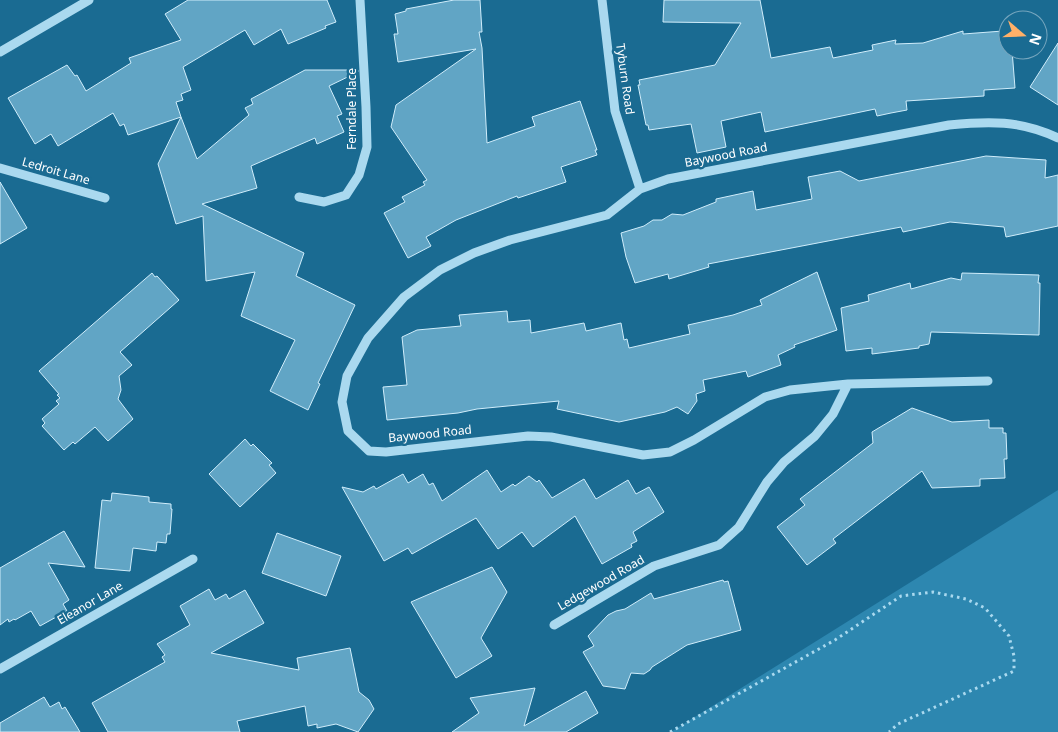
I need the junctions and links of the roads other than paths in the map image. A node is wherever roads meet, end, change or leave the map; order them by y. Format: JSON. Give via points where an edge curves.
{"nodes":[{"id":1,"x":89,"y":0,"type":"edge"},
{"id":2,"x":360,"y":0,"type":"edge"},
{"id":3,"x":602,"y":0,"type":"edge"},
{"id":4,"x":0,"y":52,"type":"edge"},
{"id":5,"x":1058,"y":138,"type":"edge"},
{"id":6,"x":0,"y":168,"type":"edge"},
{"id":7,"x":640,"y":189,"type":"junction"},
{"id":8,"x":299,"y":197,"type":"dead end"},
{"id":9,"x":105,"y":198,"type":"dead end"},
{"id":10,"x":988,"y":381,"type":"dead end"},
{"id":11,"x":848,"y":384,"type":"junction"},
{"id":12,"x":193,"y":559,"type":"dead end"},
{"id":13,"x":554,"y":625,"type":"dead end"},
{"id":14,"x":0,"y":669,"type":"edge"}],
"edges":[{"from":1,"to":4,"type":"street"},
{"from":2,"to":8,"type":"street","name":"Ferndale Place","via":[[367,147],[359,174],[346,195],[324,202]]},
{"from":3,"to":7,"type":"street","name":"Tyburn Road","via":[[615,110]]},
{"from":5,"to":7,"type":"street","name":"Baywood Road","via":[[1016,124],[986,121],[949,125],[668,179]]},
{"from":6,"to":9,"type":"street","name":"Ledroit Lane"},
{"from":7,"to":11,"type":"street","name":"Baywood Road","via":[[607,215],[474,252],[440,270],[404,298],[368,338],[347,376],[342,402],[348,431],[369,451],[386,452],[528,436],[552,437],[643,455],[670,452],[765,397],[790,390]]},
{"from":10,"to":11,"type":"street","name":"Baywood Road"},
{"from":11,"to":13,"type":"street","name":"Ledgewood Road","via":[[833,414],[815,436],[766,482],[738,527],[719,545],[654,566]]},
{"from":12,"to":14,"type":"street","name":"Eleanor Lane"}]}
